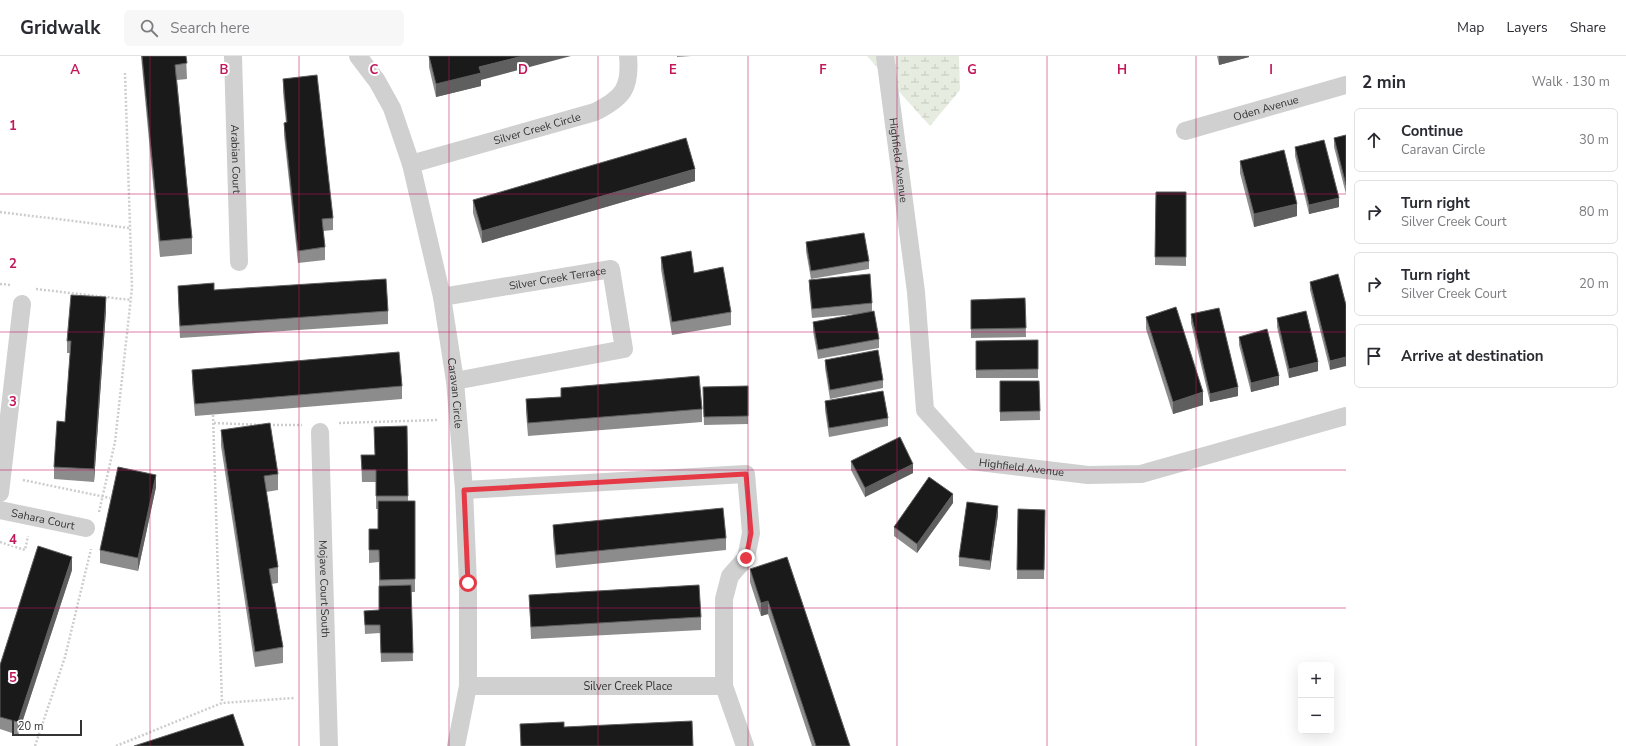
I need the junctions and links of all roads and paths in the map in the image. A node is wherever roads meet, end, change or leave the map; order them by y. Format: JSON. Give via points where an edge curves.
{"nodes":[{"id":1,"x":232,"y":56,"type":"edge"},
{"id":2,"x":358,"y":56,"type":"edge"},
{"id":3,"x":628,"y":56,"type":"edge"},
{"id":4,"x":885,"y":56,"type":"edge"},
{"id":5,"x":125,"y":73,"type":"dead end"},
{"id":6,"x":1346,"y":85,"type":"edge"},
{"id":7,"x":1185,"y":131,"type":"dead end"},
{"id":8,"x":411,"y":164,"type":"junction"},
{"id":9,"x":0,"y":212,"type":"edge"},
{"id":10,"x":130,"y":228,"type":"junction"},
{"id":11,"x":239,"y":262,"type":"dead end"},
{"id":12,"x":0,"y":284,"type":"edge"},
{"id":13,"x":15,"y":286,"type":"dead end"},
{"id":14,"x":29,"y":288,"type":"dead end"},
{"id":15,"x":442,"y":297,"type":"junction"},
{"id":16,"x":131,"y":300,"type":"junction"},
{"id":17,"x":22,"y":304,"type":"dead end"},
{"id":18,"x":455,"y":381,"type":"junction"},
{"id":19,"x":213,"y":415,"type":"edge"},
{"id":20,"x":1346,"y":416,"type":"edge"},
{"id":21,"x":320,"y":432,"type":"dead end"},
{"id":22,"x":1,"y":485,"type":"edge"},
{"id":23,"x":464,"y":490,"type":"junction"},
{"id":24,"x":103,"y":496,"type":"junction"},
{"id":25,"x":110,"y":498,"type":"edge"},
{"id":26,"x":0,"y":510,"type":"edge"},
{"id":27,"x":32,"y":517,"type":"junction"},
{"id":28,"x":92,"y":530,"type":"junction"},
{"id":29,"x":0,"y":542,"type":"edge"},
{"id":30,"x":468,"y":686,"type":"junction"},
{"id":31,"x":724,"y":686,"type":"junction"},
{"id":32,"x":294,"y":698,"type":"dead end"},
{"id":33,"x":222,"y":703,"type":"junction"},
{"id":34,"x":35,"y":746,"type":"edge"},
{"id":35,"x":116,"y":746,"type":"edge"},
{"id":36,"x":328,"y":746,"type":"edge"},
{"id":37,"x":456,"y":746,"type":"edge"},
{"id":38,"x":745,"y":746,"type":"edge"}],
"edges":[{"from":1,"to":11,"type":"street","name":"Arabian Court"},
{"from":2,"to":8,"type":"street","name":"Caravan Circle","via":[[377,81],[392,108]]},
{"from":3,"to":8,"type":"street","name":"Silver Creek Circle","via":[[626,86],[614,103],[595,112]]},
{"from":4,"to":20,"type":"street","name":"Highfield Avenue","via":[[916,292],[925,410],[971,461],[1088,475],[1141,474]]},
{"from":5,"to":10,"type":"path"},
{"from":6,"to":7,"type":"street","name":"Oden Avenue"},
{"from":8,"to":15,"type":"street","name":"Caravan Circle"},
{"from":9,"to":10,"type":"path"},
{"from":10,"to":16,"type":"path"},
{"from":12,"to":13,"type":"path"},
{"from":14,"to":16,"type":"path"},
{"from":15,"to":18,"type":"street","name":"Caravan Circle"},
{"from":15,"to":18,"type":"street","name":"Silver Creek Terrace","via":[[612,269],[624,349]]},
{"from":16,"to":24,"type":"path","via":[[116,442]]},
{"from":17,"to":22,"type":"street"},
{"from":18,"to":23,"type":"street","name":"Caravan Circle"},
{"from":19,"to":33,"type":"path"},
{"from":21,"to":36,"type":"street","name":"Mojave Court South"},
{"from":22,"to":24,"type":"path"},
{"from":23,"to":30,"type":"street","name":"Caravan Circle","via":[[468,583]]},
{"from":23,"to":31,"type":"street","via":[[746,474],[751,533],[746,558],[730,576],[724,599]]},
{"from":24,"to":25,"type":"path"},
{"from":24,"to":28,"type":"path"},
{"from":26,"to":27,"type":"street","name":"Sahara Court"},
{"from":27,"to":28,"type":"street","name":"Sahara Court"},
{"from":27,"to":29,"type":"path","via":[[25,550]]},
{"from":28,"to":34,"type":"path","via":[[65,657]]},
{"from":30,"to":31,"type":"street","name":"Silver Creek Place"},
{"from":30,"to":37,"type":"street","name":"Caravan Circle"},
{"from":31,"to":38,"type":"street"},
{"from":32,"to":33,"type":"path"},
{"from":33,"to":35,"type":"path"}]}
